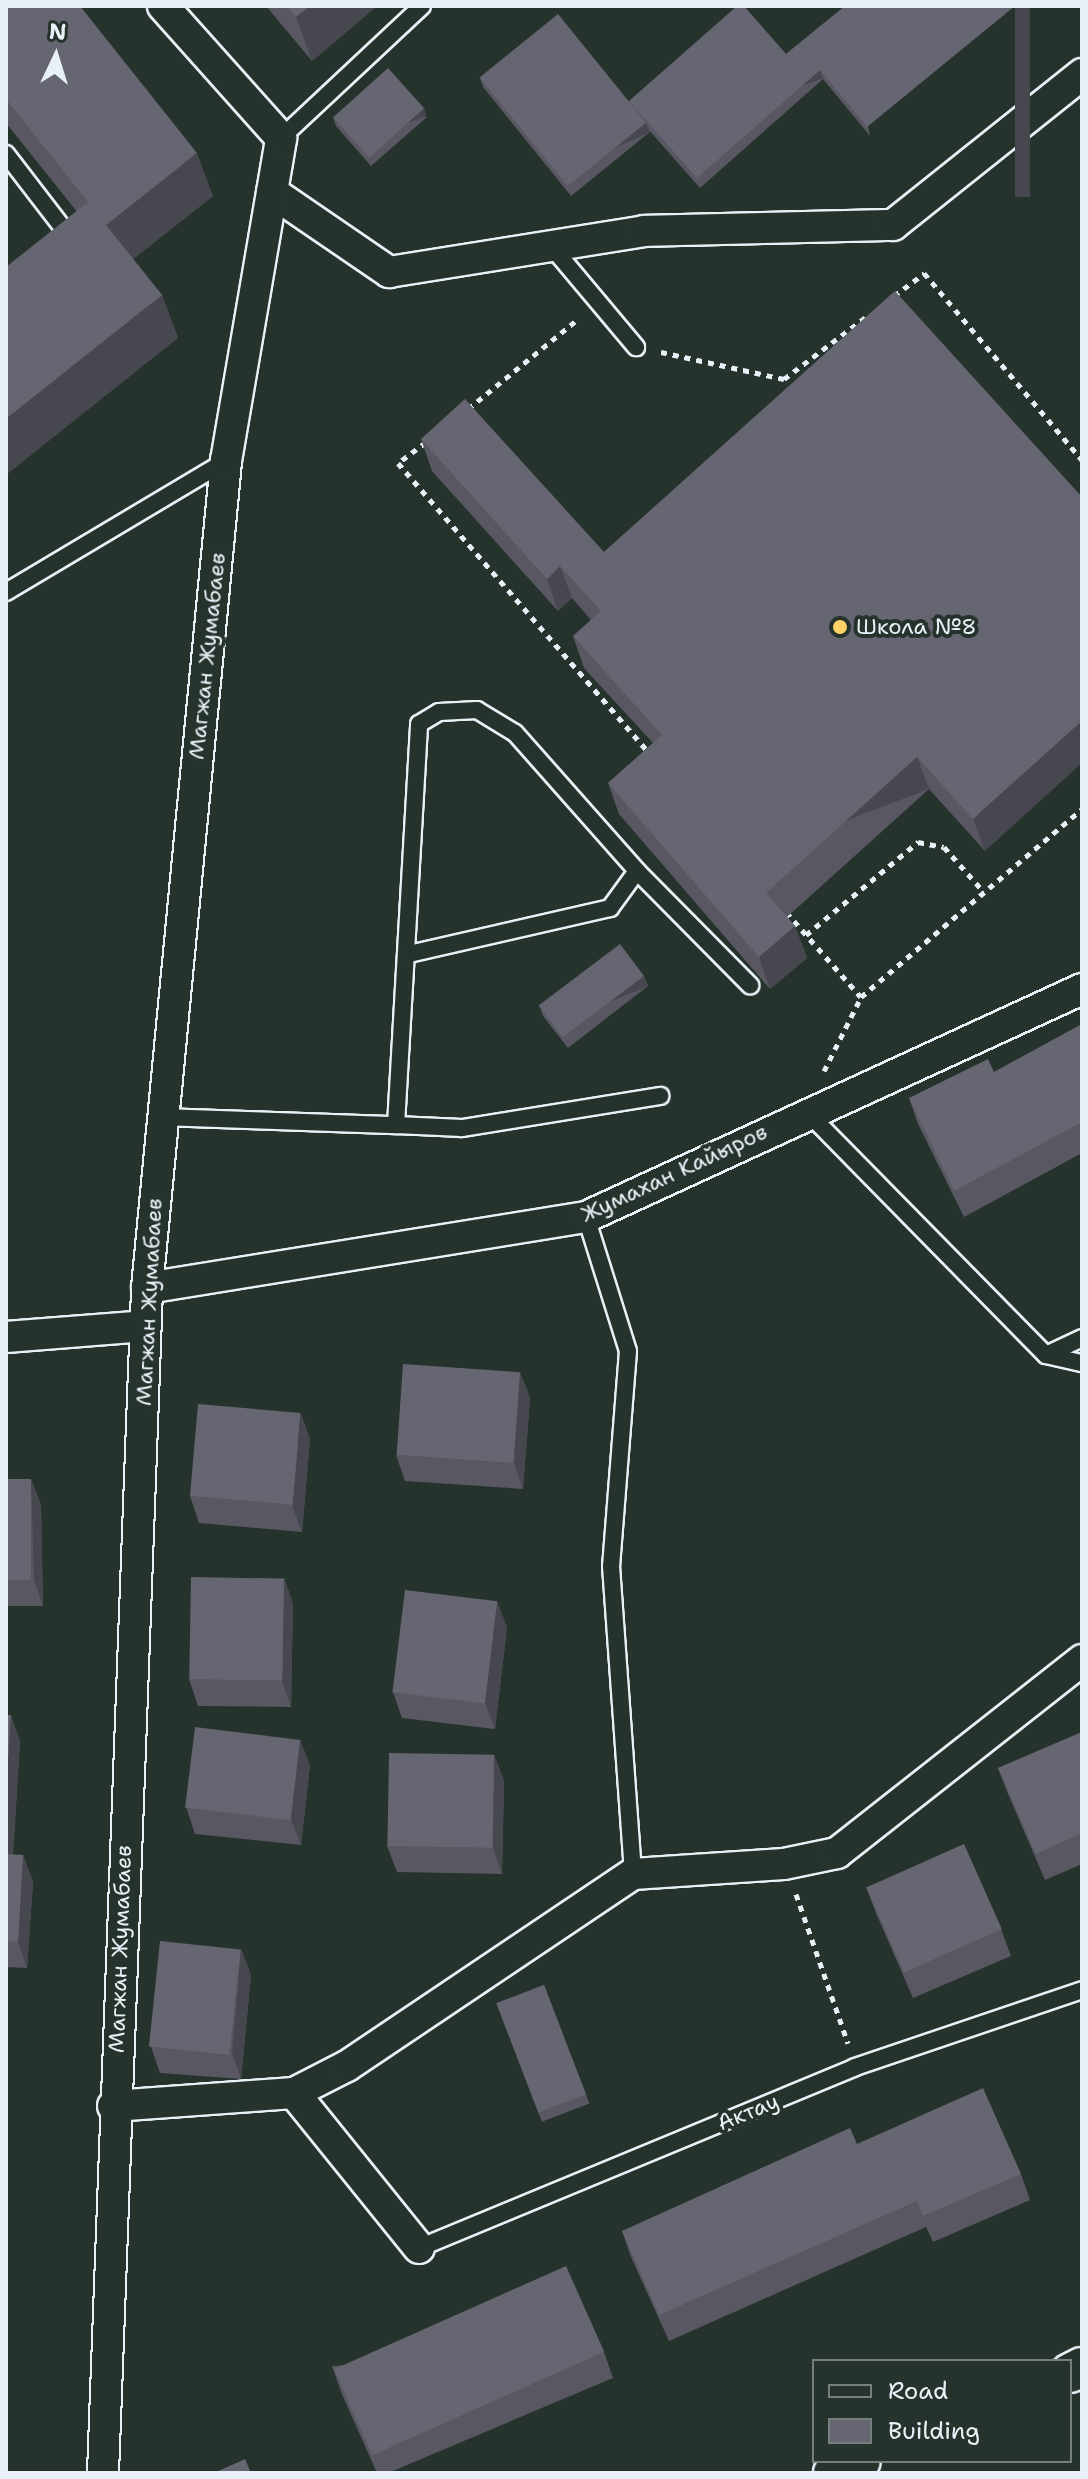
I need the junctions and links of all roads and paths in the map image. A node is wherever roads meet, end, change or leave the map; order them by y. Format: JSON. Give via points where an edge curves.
{"nodes":[{"id":1,"x":163,"y":6,"type":"edge"},
{"id":2,"x":422,"y":6,"type":"edge"},
{"id":3,"x":1082,"y":74,"type":"edge"},
{"id":4,"x":281,"y":138,"type":"junction"},
{"id":5,"x":6,"y":154,"type":"edge"},
{"id":6,"x":272,"y":192,"type":"junction"},
{"id":7,"x":552,"y":247,"type":"junction"},
{"id":8,"x":50,"y":252,"type":"edge"},
{"id":9,"x":886,"y":302,"type":"edge"},
{"id":10,"x":597,"y":303,"type":"junction"},
{"id":11,"x":874,"y":311,"type":"edge"},
{"id":12,"x":636,"y":347,"type":"joint"},
{"id":13,"x":458,"y":417,"type":"edge"},
{"id":14,"x":434,"y":435,"type":"edge"},
{"id":15,"x":1082,"y":460,"type":"edge"},
{"id":16,"x":226,"y":461,"type":"junction"},
{"id":17,"x":6,"y":592,"type":"edge"},
{"id":18,"x":660,"y":766,"type":"edge"},
{"id":19,"x":1082,"y":809,"type":"edge"},
{"id":20,"x":637,"y":871,"type":"junction"},
{"id":21,"x":984,"y":892,"type":"junction"},
{"id":22,"x":775,"y":899,"type":"edge"},
{"id":23,"x":806,"y":935,"type":"junction"},
{"id":24,"x":409,"y":954,"type":"junction"},
{"id":25,"x":750,"y":985,"type":"dead end"},
{"id":26,"x":1082,"y":989,"type":"edge"},
{"id":27,"x":861,"y":997,"type":"junction"},
{"id":28,"x":660,"y":1096,"type":"dead end"},
{"id":29,"x":807,"y":1112,"type":"junction"},
{"id":30,"x":162,"y":1117,"type":"junction"},
{"id":31,"x":396,"y":1125,"type":"junction"},
{"id":32,"x":586,"y":1217,"type":"junction"},
{"id":33,"x":147,"y":1288,"type":"junction"},
{"id":34,"x":146,"y":1326,"type":"junction"},
{"id":35,"x":6,"y":1337,"type":"edge"},
{"id":36,"x":1082,"y":1338,"type":"edge"},
{"id":37,"x":1046,"y":1355,"type":"junction"},
{"id":38,"x":1082,"y":1363,"type":"edge"},
{"id":39,"x":1082,"y":1660,"type":"edge"},
{"id":40,"x":784,"y":1864,"type":"junction"},
{"id":41,"x":633,"y":1874,"type":"junction"},
{"id":42,"x":1082,"y":1990,"type":"edge"},
{"id":43,"x":855,"y":2067,"type":"junction"},
{"id":44,"x":294,"y":2093,"type":"junction"},
{"id":45,"x":113,"y":2106,"type":"junction"},
{"id":46,"x":419,"y":2248,"type":"joint"},
{"id":47,"x":856,"y":2463,"type":"edge"},
{"id":48,"x":103,"y":2473,"type":"edge"},
{"id":49,"x":833,"y":2473,"type":"edge"}],
"edges":[{"from":1,"to":4,"type":"street"},
{"from":2,"to":4,"type":"lane"},
{"from":3,"to":7,"type":"street","via":[[893,225],[644,231]]},
{"from":4,"to":6,"type":"street","name":"Магжан Жумабаев"},
{"from":5,"to":8,"type":"lane","via":[[73,235]]},
{"from":6,"to":7,"type":"street","via":[[389,272]]},
{"from":6,"to":16,"type":"street","name":"Магжан Жумабаев"},
{"from":7,"to":10,"type":"lane"},
{"from":9,"to":15,"type":"path","via":[[924,273]]},
{"from":10,"to":12,"type":"lane"},
{"from":10,"to":13,"type":"path"},
{"from":11,"to":12,"type":"path","via":[[784,379]]},
{"from":14,"to":18,"type":"path","via":[[398,463]]},
{"from":16,"to":17,"type":"lane"},
{"from":16,"to":30,"type":"street","name":"Магжан Жумабаев"},
{"from":19,"to":21,"type":"path"},
{"from":20,"to":24,"type":"lane","via":[[610,908]]},
{"from":20,"to":24,"type":"lane","via":[[515,733],[477,710],[439,712],[419,724]]},
{"from":20,"to":25,"type":"lane"},
{"from":21,"to":23,"type":"path","via":[[944,847],[918,842]]},
{"from":21,"to":27,"type":"path"},
{"from":22,"to":23,"type":"path"},
{"from":23,"to":27,"type":"path"},
{"from":24,"to":31,"type":"lane"},
{"from":26,"to":29,"type":"street","name":"Жумахан Кайыров"},
{"from":27,"to":29,"type":"path"},
{"from":28,"to":31,"type":"lane","via":[[462,1128]]},
{"from":29,"to":32,"type":"street","name":"Жумахан Кайыров"},
{"from":29,"to":37,"type":"lane"},
{"from":30,"to":31,"type":"lane"},
{"from":30,"to":33,"type":"street","name":"Магжан Жумабаев"},
{"from":32,"to":33,"type":"street","name":"Жумахан Кайыров"},
{"from":32,"to":41,"type":"lane","via":[[628,1351],[611,1566]]},
{"from":33,"to":34,"type":"street","name":"Магжан Жумабаев"},
{"from":34,"to":35,"type":"street"},
{"from":34,"to":45,"type":"street","name":"Магжан Жумабаев"},
{"from":36,"to":37,"type":"lane"},
{"from":37,"to":38,"type":"lane"},
{"from":39,"to":40,"type":"street","via":[[837,1853]]},
{"from":40,"to":41,"type":"street"},
{"from":40,"to":43,"type":"path"},
{"from":41,"to":44,"type":"street","via":[[347,2066]]},
{"from":42,"to":43,"type":"lane","name":"Актау"},
{"from":43,"to":46,"type":"lane","name":"Актау"},
{"from":44,"to":45,"type":"street"},
{"from":44,"to":46,"type":"street"},
{"from":45,"to":48,"type":"street","name":"Магжан Жумабаев"},
{"from":47,"to":49,"type":"street"}]}
